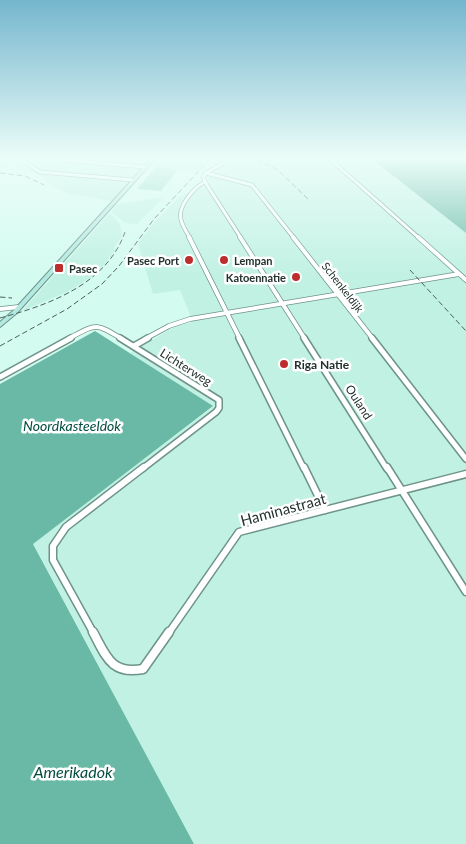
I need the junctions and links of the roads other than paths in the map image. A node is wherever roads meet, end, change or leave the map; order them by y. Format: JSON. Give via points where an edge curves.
{"nodes":[{"id":1,"x":116,"y":198,"type":"edge"},
{"id":2,"x":190,"y":198,"type":"edge"},
{"id":3,"x":215,"y":198,"type":"edge"},
{"id":4,"x":263,"y":198,"type":"edge"},
{"id":5,"x":374,"y":198,"type":"edge"},
{"id":6,"x":459,"y":274,"type":"junction"},
{"id":7,"x":466,"y":280,"type":"edge"},
{"id":8,"x":338,"y":294,"type":"junction"},
{"id":9,"x":282,"y":304,"type":"junction"},
{"id":10,"x":19,"y":307,"type":"junction"},
{"id":11,"x":0,"y":309,"type":"edge"},
{"id":12,"x":227,"y":313,"type":"junction"},
{"id":13,"x":10,"y":317,"type":"junction"},
{"id":14,"x":0,"y":325,"type":"edge"},
{"id":15,"x":134,"y":346,"type":"junction"},
{"id":16,"x":0,"y":377,"type":"edge"},
{"id":17,"x":466,"y":459,"type":"edge"},
{"id":18,"x":466,"y":474,"type":"edge"},
{"id":19,"x":401,"y":490,"type":"junction"},
{"id":20,"x":325,"y":510,"type":"junction"},
{"id":21,"x":466,"y":592,"type":"edge"},
{"id":22,"x":144,"y":669,"type":"joint"}],
"edges":[{"from":1,"to":10,"type":"main road"},
{"from":2,"to":12,"type":"street","via":[[180,219]]},
{"from":3,"to":9,"type":"street","name":"Ouland"},
{"from":4,"to":8,"type":"street","name":"Schenkeldijk"},
{"from":5,"to":6,"type":"street"},
{"from":6,"to":7,"type":"street"},
{"from":6,"to":8,"type":"street"},
{"from":8,"to":9,"type":"street"},
{"from":8,"to":17,"type":"street","name":"Schenkeldijk"},
{"from":9,"to":12,"type":"street"},
{"from":9,"to":19,"type":"street","name":"Ouland"},
{"from":10,"to":11,"type":"street"},
{"from":10,"to":13,"type":"main road"},
{"from":11,"to":13,"type":"street"},
{"from":12,"to":15,"type":"street","via":[[178,322]]},
{"from":12,"to":20,"type":"street"},
{"from":13,"to":14,"type":"main road"},
{"from":15,"to":16,"type":"street","name":"Lichterweg","via":[[101,326],[90,327]]},
{"from":15,"to":22,"type":"street","name":"Lichterweg","via":[[219,400],[219,408],[66,527],[52,549],[54,560],[114,667]]},
{"from":18,"to":19,"type":"street","name":"Haminastraat"},
{"from":19,"to":20,"type":"street","name":"Haminastraat"},
{"from":19,"to":21,"type":"street","name":"Ouland"},
{"from":20,"to":22,"type":"street","name":"Haminastraat","via":[[239,532]]}]}
